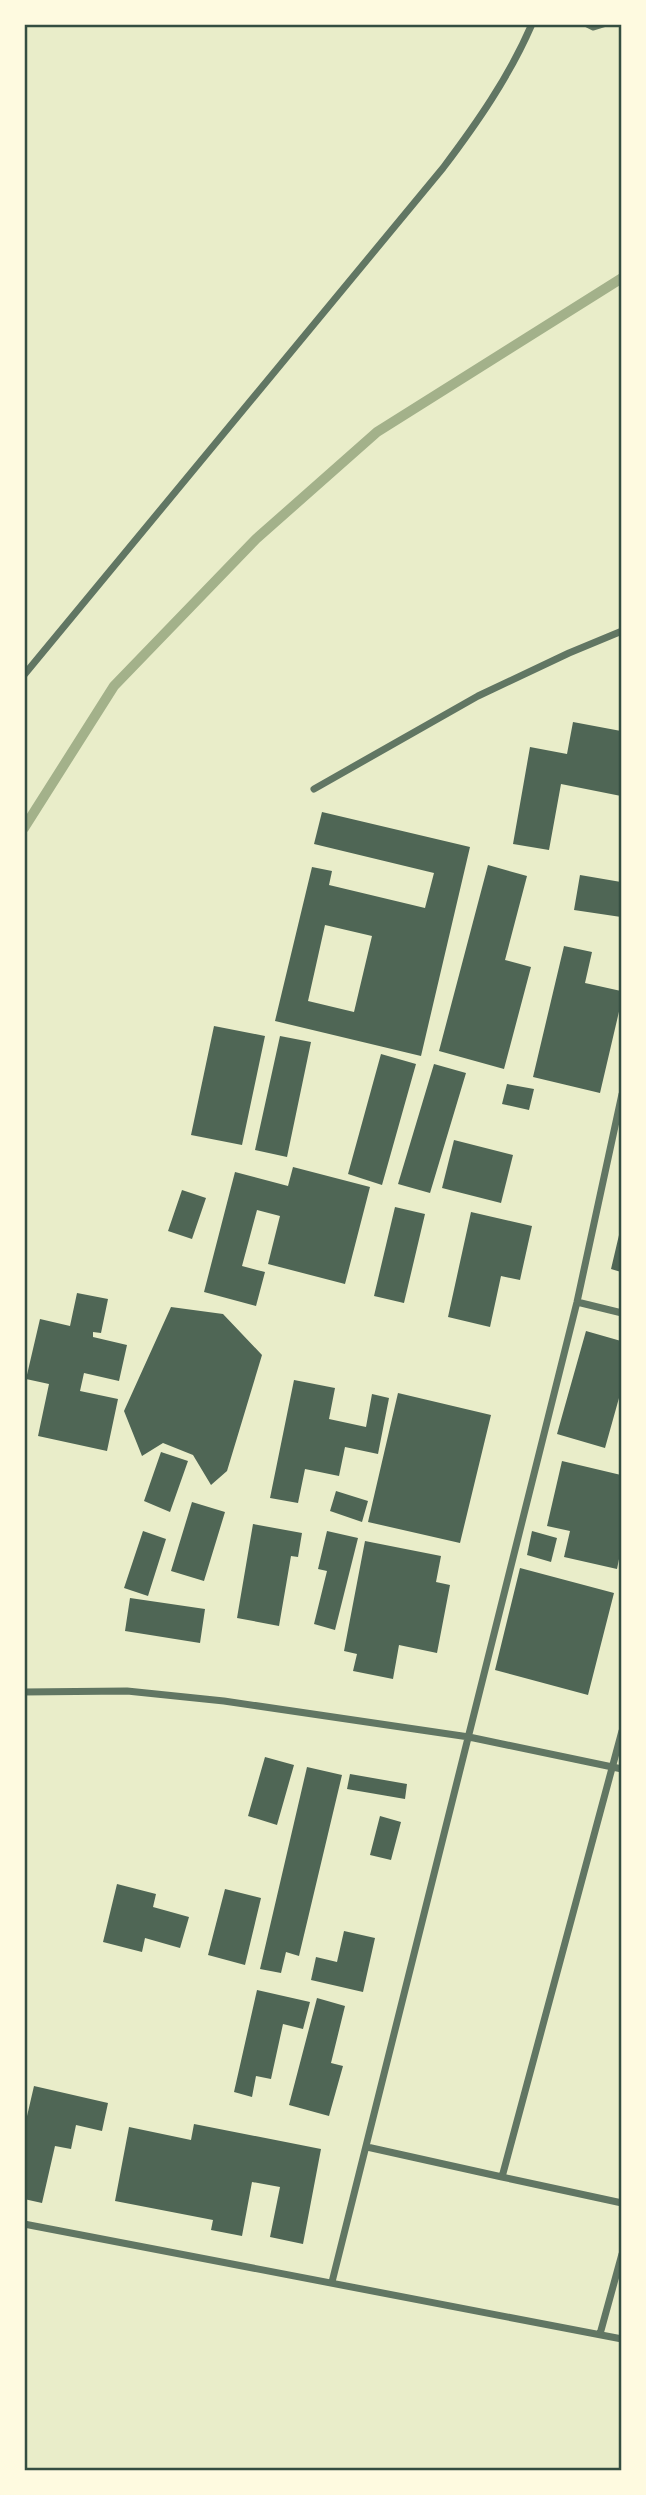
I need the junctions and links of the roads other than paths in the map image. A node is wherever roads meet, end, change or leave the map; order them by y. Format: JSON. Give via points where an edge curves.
{"nodes":[{"id":1,"x":532,"y":24,"type":"edge"},
{"id":2,"x":585,"y":24,"type":"edge"},
{"id":3,"x":606,"y":24,"type":"edge"},
{"id":4,"x":621,"y":631,"type":"edge"},
{"id":5,"x":24,"y":675,"type":"edge"},
{"id":6,"x":314,"y":789,"type":"dead end"},
{"id":7,"x":621,"y":1094,"type":"edge"},
{"id":8,"x":577,"y":1302,"type":"junction"},
{"id":9,"x":621,"y":1313,"type":"edge"},
{"id":10,"x":24,"y":1692,"type":"edge"},
{"id":11,"x":621,"y":1731,"type":"edge"},
{"id":12,"x":469,"y":1737,"type":"junction"},
{"id":13,"x":612,"y":1768,"type":"junction"},
{"id":14,"x":621,"y":1769,"type":"edge"},
{"id":15,"x":367,"y":2147,"type":"junction"},
{"id":16,"x":502,"y":2177,"type":"junction"},
{"id":17,"x":621,"y":2203,"type":"edge"},
{"id":18,"x":24,"y":2224,"type":"edge"},
{"id":19,"x":621,"y":2254,"type":"edge"},
{"id":20,"x":332,"y":2282,"type":"junction"},
{"id":21,"x":600,"y":2334,"type":"junction"},
{"id":22,"x":621,"y":2339,"type":"edge"}],
"edges":[{"from":1,"to":5,"type":"street","via":[[478,122],[443,168]]},
{"from":2,"to":3,"type":"lane","via":[[593,28]]},
{"from":4,"to":6,"type":"street","via":[[478,696]]},
{"from":7,"to":8,"type":"street"},
{"from":8,"to":9,"type":"street"},
{"from":8,"to":12,"type":"street"},
{"from":10,"to":12,"type":"street","via":[[127,1691],[210,1699]]},
{"from":11,"to":13,"type":"street"},
{"from":12,"to":13,"type":"street"},
{"from":12,"to":15,"type":"street"},
{"from":13,"to":14,"type":"street"},
{"from":13,"to":16,"type":"street"},
{"from":15,"to":16,"type":"street"},
{"from":15,"to":20,"type":"street"},
{"from":16,"to":17,"type":"street"},
{"from":18,"to":20,"type":"street"},
{"from":19,"to":21,"type":"street"},
{"from":20,"to":21,"type":"street"},
{"from":21,"to":22,"type":"street"}]}
